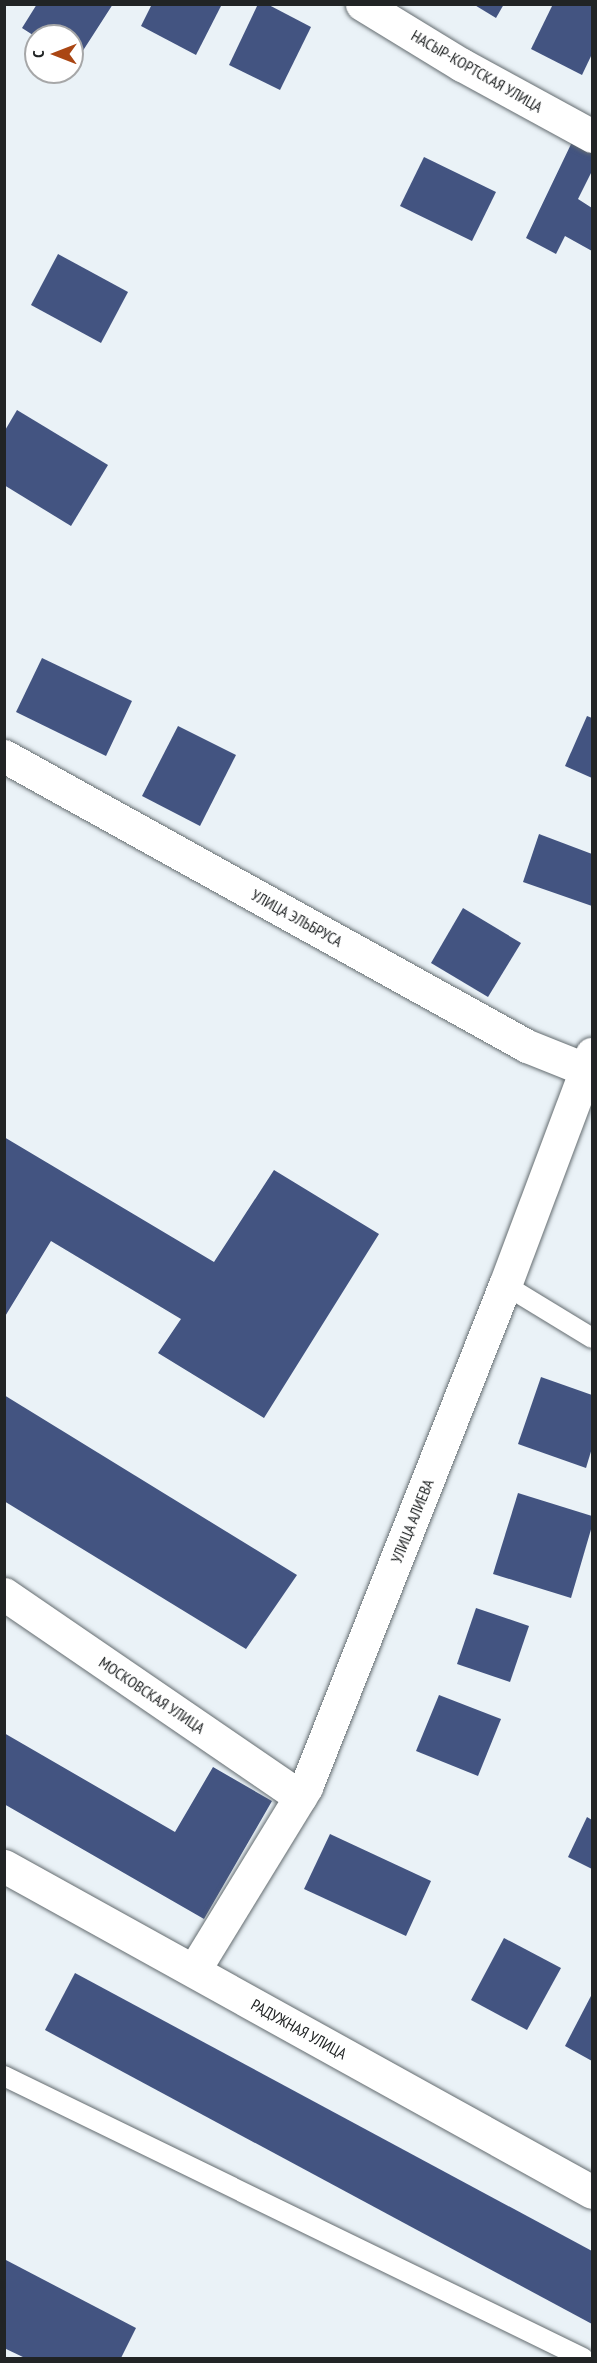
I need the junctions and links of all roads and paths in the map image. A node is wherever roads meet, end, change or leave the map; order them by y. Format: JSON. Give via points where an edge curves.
{"nodes":[{"id":1,"x":362,"y":4,"type":"edge"},
{"id":2,"x":592,"y":136,"type":"edge"},
{"id":3,"x":4,"y":756,"type":"edge"},
{"id":4,"x":590,"y":1064,"type":"edge"},
{"id":5,"x":505,"y":1285,"type":"junction"},
{"id":6,"x":592,"y":1338,"type":"edge"},
{"id":7,"x":4,"y":1594,"type":"edge"},
{"id":8,"x":300,"y":1797,"type":"junction"},
{"id":9,"x":4,"y":1866,"type":"edge"},
{"id":10,"x":194,"y":1970,"type":"junction"},
{"id":11,"x":4,"y":2076,"type":"edge"},
{"id":12,"x":592,"y":2192,"type":"edge"},
{"id":13,"x":583,"y":2358,"type":"edge"}],
"edges":[{"from":1,"to":2,"type":"street","name":"НАСЫР-КОРТСКАЯ УЛИЦА"},
{"from":3,"to":4,"type":"street","name":"УЛИЦА ЭЛЬБРУСА","via":[[527,1046]]},
{"from":4,"to":5,"type":"street","name":"УЛИЦА АЛИЕВА"},
{"from":5,"to":6,"type":"lane"},
{"from":5,"to":8,"type":"street","name":"УЛИЦА АЛИЕВА"},
{"from":7,"to":8,"type":"street","name":"МОСКОВСКАЯ УЛИЦА"},
{"from":8,"to":10,"type":"street","name":"УЛИЦА АЛИЕВА"},
{"from":9,"to":10,"type":"street","name":"РАДУЖНАЯ УЛИЦА"},
{"from":10,"to":12,"type":"street","name":"РАДУЖНАЯ УЛИЦА"},
{"from":11,"to":13,"type":"lane"}]}
